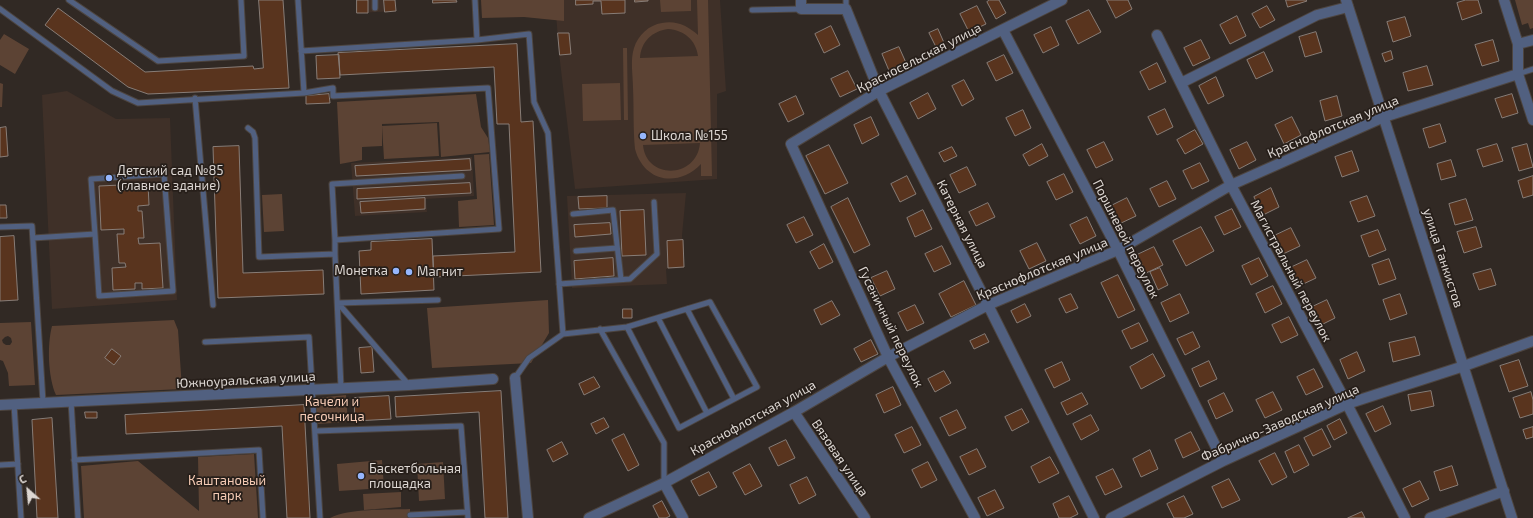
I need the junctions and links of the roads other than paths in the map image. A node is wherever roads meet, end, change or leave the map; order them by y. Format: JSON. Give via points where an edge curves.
{"nodes":[{"id":1,"x":69,"y":0,"type":"edge"},
{"id":2,"x":241,"y":0,"type":"edge"},
{"id":3,"x":298,"y":0,"type":"edge"},
{"id":4,"x":375,"y":0,"type":"edge"},
{"id":5,"x":475,"y":0,"type":"edge"},
{"id":6,"x":1062,"y":0,"type":"edge"},
{"id":7,"x":1504,"y":0,"type":"edge"},
{"id":8,"x":1347,"y":3,"type":"edge"},
{"id":9,"x":801,"y":4,"type":"edge"},
{"id":10,"x":846,"y":4,"type":"edge"},
{"id":11,"x":375,"y":8,"type":"dead end"},
{"id":12,"x":0,"y":9,"type":"edge"},
{"id":13,"x":752,"y":10,"type":"dead end"},
{"id":14,"x":1003,"y":30,"type":"junction"},
{"id":15,"x":1157,"y":35,"type":"dead end"},
{"id":16,"x":477,"y":40,"type":"junction"},
{"id":17,"x":1533,"y":40,"type":"edge"},
{"id":18,"x":1518,"y":44,"type":"junction"},
{"id":19,"x":301,"y":51,"type":"junction"},
{"id":20,"x":1533,"y":69,"type":"edge"},
{"id":21,"x":1518,"y":74,"type":"junction"},
{"id":22,"x":1181,"y":84,"type":"junction"},
{"id":23,"x":879,"y":91,"type":"junction"},
{"id":24,"x":304,"y":93,"type":"junction"},
{"id":25,"x":195,"y":98,"type":"junction"},
{"id":26,"x":1384,"y":117,"type":"junction"},
{"id":27,"x":1533,"y":120,"type":"edge"},
{"id":28,"x":248,"y":128,"type":"dead end"},
{"id":29,"x":791,"y":144,"type":"joint"},
{"id":30,"x":462,"y":176,"type":"dead end"},
{"id":31,"x":1231,"y":185,"type":"junction"},
{"id":32,"x":654,"y":202,"type":"dead end"},
{"id":33,"x":573,"y":214,"type":"dead end"},
{"id":34,"x":0,"y":227,"type":"edge"},
{"id":35,"x":95,"y":234,"type":"junction"},
{"id":36,"x":33,"y":238,"type":"junction"},
{"id":37,"x":334,"y":240,"type":"junction"},
{"id":38,"x":617,"y":248,"type":"junction"},
{"id":39,"x":1118,"y":250,"type":"junction"},
{"id":40,"x":576,"y":251,"type":"dead end"},
{"id":41,"x":335,"y":254,"type":"junction"},
{"id":42,"x":621,"y":279,"type":"junction"},
{"id":43,"x":559,"y":284,"type":"junction"},
{"id":44,"x":438,"y":300,"type":"dead end"},
{"id":45,"x":338,"y":303,"type":"junction"},
{"id":46,"x":213,"y":305,"type":"dead end"},
{"id":47,"x":988,"y":305,"type":"junction"},
{"id":48,"x":687,"y":309,"type":"junction"},
{"id":49,"x":658,"y":318,"type":"junction"},
{"id":50,"x":627,"y":327,"type":"junction"},
{"id":51,"x":600,"y":329,"type":"junction"},
{"id":52,"x":563,"y":334,"type":"junction"},
{"id":53,"x":205,"y":342,"type":"dead end"},
{"id":54,"x":1533,"y":342,"type":"edge"},
{"id":55,"x":888,"y":357,"type":"junction"},
{"id":56,"x":1464,"y":366,"type":"junction"},
{"id":57,"x":515,"y":378,"type":"joint"},
{"id":58,"x":493,"y":379,"type":"dead end"},
{"id":59,"x":409,"y":385,"type":"junction"},
{"id":60,"x":341,"y":388,"type":"junction"},
{"id":61,"x":313,"y":390,"type":"junction"},
{"id":62,"x":734,"y":399,"type":"junction"},
{"id":63,"x":71,"y":401,"type":"junction"},
{"id":64,"x":43,"y":402,"type":"junction"},
{"id":65,"x":14,"y":404,"type":"junction"},
{"id":66,"x":1347,"y":404,"type":"junction"},
{"id":67,"x":0,"y":405,"type":"edge"},
{"id":68,"x":794,"y":412,"type":"junction"},
{"id":69,"x":707,"y":413,"type":"junction"},
{"id":70,"x":315,"y":431,"type":"junction"},
{"id":71,"x":74,"y":460,"type":"junction"},
{"id":72,"x":1223,"y":461,"type":"junction"},
{"id":73,"x":18,"y":464,"type":"junction"},
{"id":74,"x":0,"y":465,"type":"edge"},
{"id":75,"x":664,"y":483,"type":"junction"},
{"id":76,"x":1504,"y":491,"type":"junction"},
{"id":77,"x":410,"y":515,"type":"dead end"},
{"id":78,"x":468,"y":515,"type":"edge"},
{"id":79,"x":20,"y":518,"type":"edge"},
{"id":80,"x":78,"y":518,"type":"edge"},
{"id":81,"x":263,"y":518,"type":"edge"},
{"id":82,"x":320,"y":518,"type":"edge"},
{"id":83,"x":528,"y":518,"type":"edge"},
{"id":84,"x":589,"y":518,"type":"edge"},
{"id":85,"x":683,"y":518,"type":"edge"},
{"id":86,"x":865,"y":518,"type":"edge"},
{"id":87,"x":975,"y":518,"type":"edge"},
{"id":88,"x":1094,"y":518,"type":"edge"},
{"id":89,"x":1111,"y":518,"type":"edge"},
{"id":90,"x":1405,"y":518,"type":"edge"},
{"id":91,"x":1430,"y":518,"type":"edge"},
{"id":92,"x":1512,"y":518,"type":"edge"}],
"edges":[{"from":1,"to":2,"type":"lane","via":[[158,61],[244,56]]},
{"from":3,"to":19,"type":"lane"},
{"from":4,"to":11,"type":"lane"},
{"from":5,"to":16,"type":"lane"},
{"from":6,"to":14,"type":"street","name":"Красносельская улица"},
{"from":7,"to":18,"type":"street"},
{"from":8,"to":22,"type":"street","name":"улица Танкистов","via":[[1317,15]]},
{"from":8,"to":26,"type":"street","name":"улица Танкистов"},
{"from":9,"to":10,"type":"street","name":"Катерная улица"},
{"from":9,"to":13,"type":"lane"},
{"from":10,"to":23,"type":"street","name":"Катерная улица"},
{"from":12,"to":25,"type":"lane","via":[[112,91],[138,102]]},
{"from":14,"to":23,"type":"street","name":"Красносельская улица"},
{"from":14,"to":39,"type":"street","name":"Поршневой переулок"},
{"from":15,"to":22,"type":"street","name":"Магистральный переулок"},
{"from":16,"to":19,"type":"lane"},
{"from":16,"to":43,"type":"lane","via":[[529,34],[534,102],[548,134]]},
{"from":17,"to":18,"type":"street"},
{"from":18,"to":21,"type":"street"},
{"from":19,"to":24,"type":"lane"},
{"from":20,"to":21,"type":"lane"},
{"from":21,"to":26,"type":"street","name":"Краснофлотская улица"},
{"from":21,"to":27,"type":"street"},
{"from":22,"to":31,"type":"street","name":"Магистральный переулок"},
{"from":23,"to":29,"type":"street","name":"Красносельская улица"},
{"from":23,"to":47,"type":"street","name":"Катерная улица"},
{"from":24,"to":25,"type":"lane"},
{"from":24,"to":37,"type":"lane","via":[[333,88],[333,96],[488,88],[499,229]]},
{"from":25,"to":46,"type":"lane"},
{"from":26,"to":31,"type":"street","name":"Краснофлотская улица"},
{"from":26,"to":56,"type":"street","name":"улица Танкистов"},
{"from":28,"to":41,"type":"lane","via":[[255,138],[259,257]]},
{"from":29,"to":55,"type":"street","name":"Гусеничный переулок"},
{"from":30,"to":37,"type":"lane","via":[[332,184]]},
{"from":31,"to":39,"type":"street","name":"Краснофлотская улица"},
{"from":31,"to":66,"type":"street","name":"Магистральный переулок"},
{"from":32,"to":42,"type":"lane","via":[[657,254],[630,278]]},
{"from":33,"to":38,"type":"lane","via":[[613,210]]},
{"from":34,"to":36,"type":"lane","via":[[32,226]]},
{"from":35,"to":35,"type":"lane","via":[[99,296],[173,291],[164,174],[91,179]]},
{"from":35,"to":36,"type":"lane"},
{"from":36,"to":64,"type":"lane"},
{"from":37,"to":41,"type":"lane"},
{"from":38,"to":40,"type":"lane"},
{"from":38,"to":42,"type":"lane"},
{"from":39,"to":47,"type":"street","name":"Краснофлотская улица"},
{"from":39,"to":72,"type":"street","name":"Поршневой переулок"},
{"from":41,"to":45,"type":"lane"},
{"from":42,"to":43,"type":"lane"},
{"from":43,"to":52,"type":"lane"},
{"from":44,"to":45,"type":"lane"},
{"from":45,"to":59,"type":"lane"},
{"from":45,"to":60,"type":"lane"},
{"from":47,"to":55,"type":"street","name":"Краснофлотская улица"},
{"from":47,"to":88,"type":"street","name":"Катерная улица"},
{"from":48,"to":49,"type":"lane"},
{"from":48,"to":62,"type":"lane"},
{"from":48,"to":62,"type":"lane","via":[[710,302],[757,387]]},
{"from":49,"to":50,"type":"lane"},
{"from":49,"to":69,"type":"lane"},
{"from":50,"to":51,"type":"lane"},
{"from":50,"to":69,"type":"lane","via":[[679,428]]},
{"from":51,"to":52,"type":"lane"},
{"from":51,"to":75,"type":"lane","via":[[664,443]]},
{"from":52,"to":57,"type":"lane","via":[[529,358]]},
{"from":53,"to":61,"type":"lane","via":[[309,337]]},
{"from":54,"to":56,"type":"street","name":"Фабрично-Заводская улица"},
{"from":55,"to":68,"type":"street","name":"Краснофлотская улица"},
{"from":55,"to":87,"type":"street","name":"Гусеничный переулок"},
{"from":56,"to":66,"type":"street","name":"Фабрично-Заводская улица"},
{"from":56,"to":76,"type":"street","name":"улица Танкистов"},
{"from":57,"to":83,"type":"street"},
{"from":58,"to":59,"type":"street","name":"Южноуральская улица"},
{"from":59,"to":60,"type":"street","name":"Южноуральская улица"},
{"from":60,"to":61,"type":"street","name":"Южноуральская улица"},
{"from":61,"to":63,"type":"street","name":"Южноуральская улица"},
{"from":61,"to":70,"type":"lane"},
{"from":62,"to":69,"type":"lane"},
{"from":63,"to":64,"type":"street","name":"Южноуральская улица"},
{"from":63,"to":71,"type":"lane"},
{"from":64,"to":65,"type":"street","name":"Южноуральская улица"},
{"from":65,"to":67,"type":"street","name":"Южноуральская улица"},
{"from":65,"to":73,"type":"lane"},
{"from":66,"to":72,"type":"street","name":"Фабрично-Заводская улица"},
{"from":66,"to":90,"type":"street","name":"Магистральный переулок"},
{"from":68,"to":75,"type":"street","name":"Краснофлотская улица"},
{"from":68,"to":86,"type":"street","name":"Вязовая улица"},
{"from":70,"to":78,"type":"lane","via":[[461,426]]},
{"from":70,"to":82,"type":"lane"},
{"from":71,"to":80,"type":"lane"},
{"from":71,"to":81,"type":"lane","via":[[258,450]]},
{"from":72,"to":89,"type":"street","name":"Фабрично-Заводская улица"},
{"from":73,"to":74,"type":"lane"},
{"from":73,"to":79,"type":"lane"},
{"from":75,"to":84,"type":"street","name":"Краснофлотская улица"},
{"from":75,"to":85,"type":"street"},
{"from":76,"to":91,"type":"street"},
{"from":76,"to":92,"type":"street","name":"улица Танкистов"},
{"from":77,"to":78,"type":"lane"}]}
